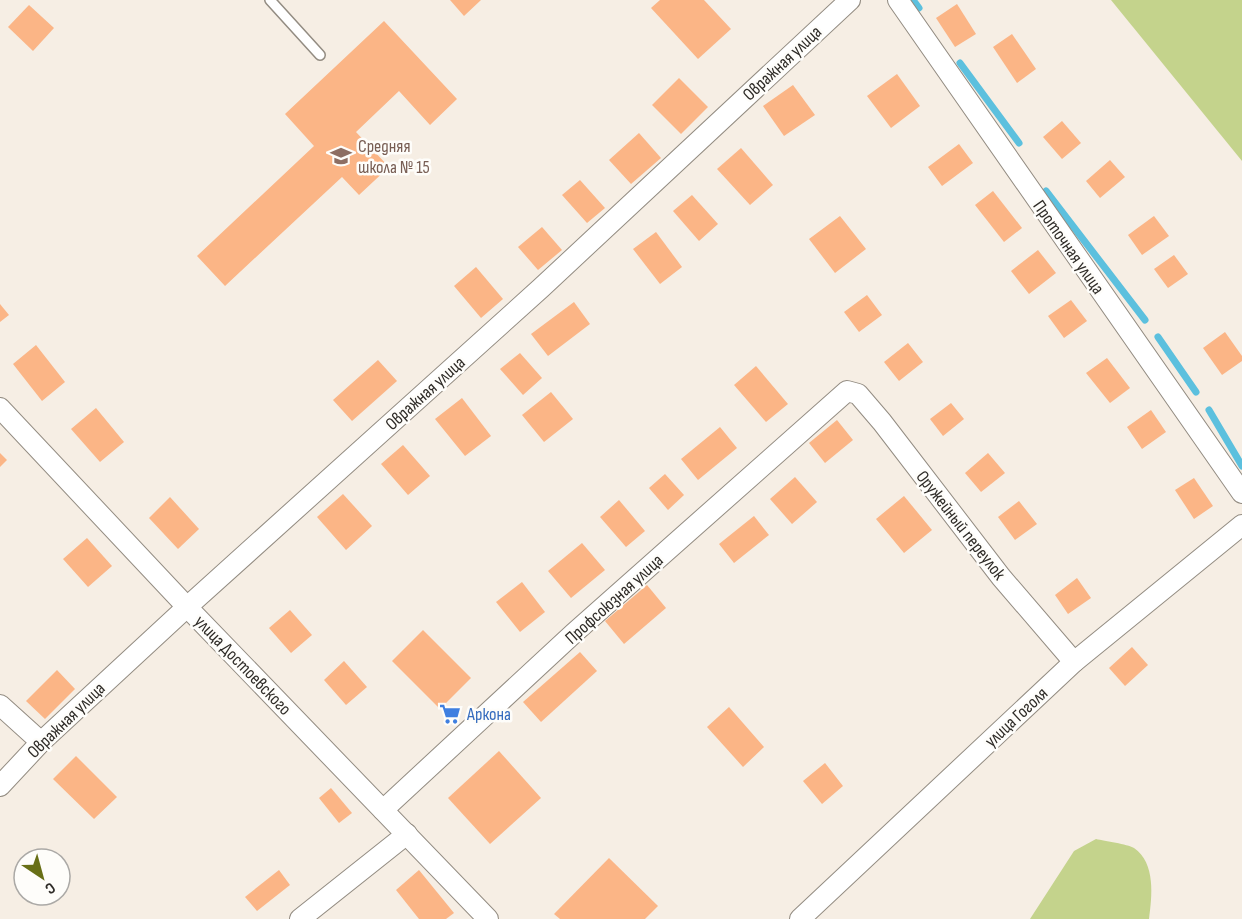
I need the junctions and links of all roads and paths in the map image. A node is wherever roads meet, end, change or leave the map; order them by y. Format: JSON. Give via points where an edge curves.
{"nodes":[{"id":1,"x":270,"y":0,"type":"edge"},
{"id":2,"x":850,"y":0,"type":"edge"},
{"id":3,"x":898,"y":0,"type":"edge"},
{"id":4,"x":320,"y":55,"type":"dead end"},
{"id":5,"x":847,"y":391,"type":"joint"},
{"id":6,"x":0,"y":408,"type":"edge"},
{"id":7,"x":1242,"y":493,"type":"edge"},
{"id":8,"x":1242,"y":525,"type":"edge"},
{"id":9,"x":187,"y":607,"type":"junction"},
{"id":10,"x":1074,"y":662,"type":"junction"},
{"id":11,"x":0,"y":705,"type":"edge"},
{"id":12,"x":41,"y":742,"type":"junction"},
{"id":13,"x":0,"y":786,"type":"edge"},
{"id":14,"x":383,"y":810,"type":"junction"},
{"id":15,"x":407,"y":834,"type":"junction"},
{"id":16,"x":300,"y":919,"type":"edge"},
{"id":17,"x":488,"y":919,"type":"edge"},
{"id":18,"x":800,"y":919,"type":"edge"}],
"edges":[{"from":1,"to":4,"type":"lane"},
{"from":2,"to":9,"type":"street","name":"Овражная улица","via":[[532,296]]},
{"from":3,"to":7,"type":"street","name":"Проточная улица"},
{"from":5,"to":10,"type":"street","name":"Оружейный переулок","via":[[858,394],[882,422],[1001,577]]},
{"from":5,"to":14,"type":"street","name":"Профсоюзная улица","via":[[574,633]]},
{"from":6,"to":9,"type":"street","name":"улица Достоевского"},
{"from":8,"to":10,"type":"street","name":"улица Гоголя"},
{"from":9,"to":12,"type":"street","name":"Овражная улица"},
{"from":9,"to":14,"type":"street","name":"улица Достоевского"},
{"from":10,"to":18,"type":"street","name":"улица Гоголя"},
{"from":11,"to":12,"type":"street"},
{"from":12,"to":13,"type":"street","name":"Овражная улица"},
{"from":14,"to":15,"type":"street","name":"улица Достоевского"},
{"from":15,"to":16,"type":"street"},
{"from":15,"to":17,"type":"street","name":"улица Достоевского"}]}
